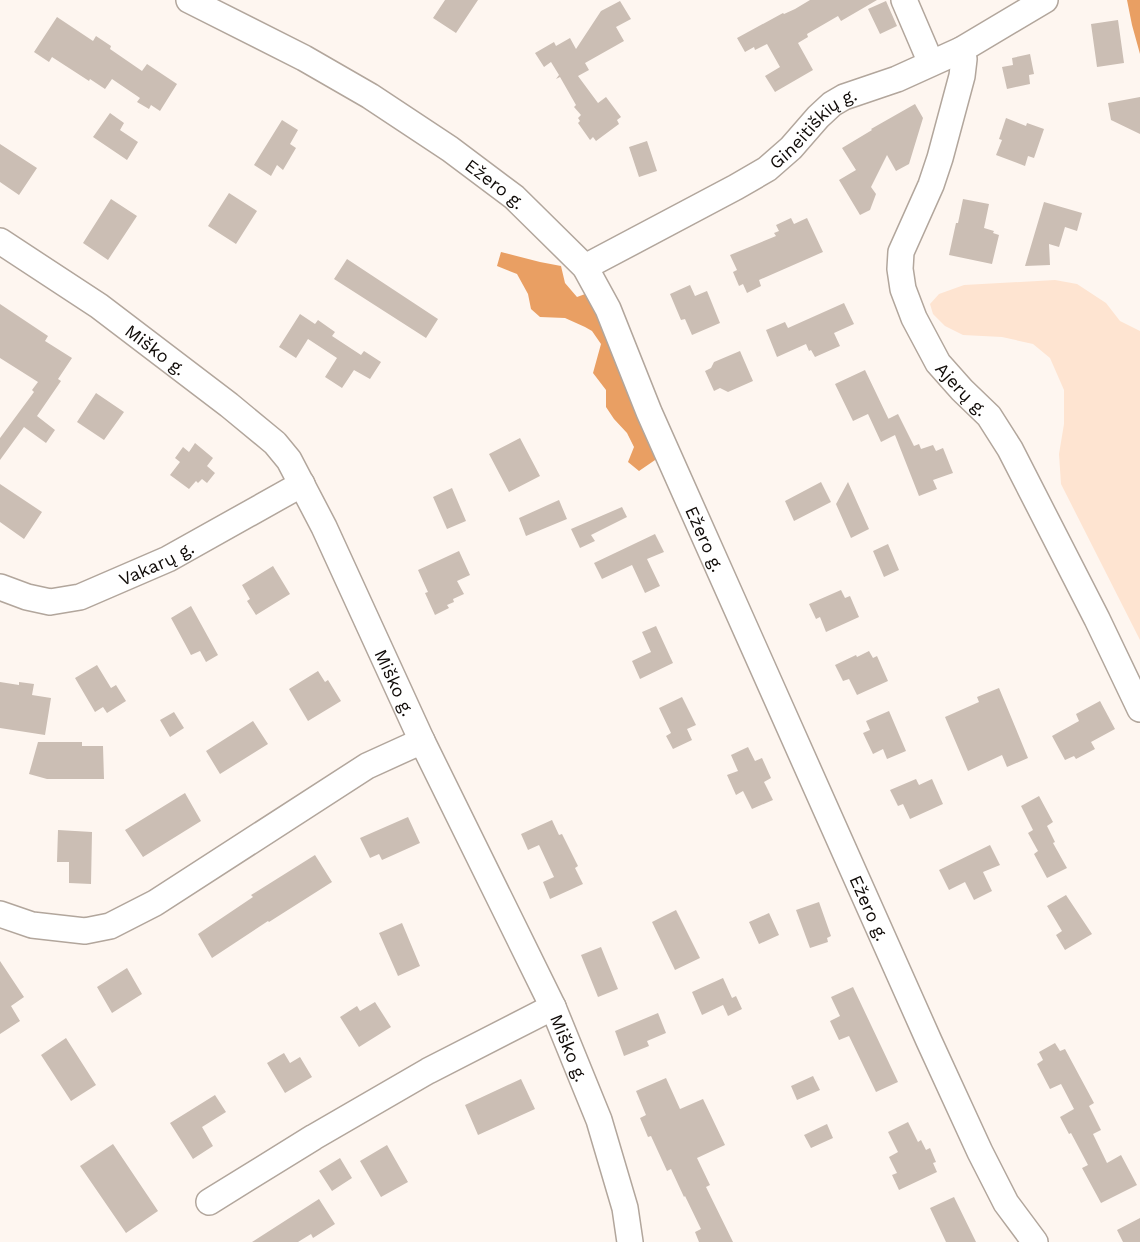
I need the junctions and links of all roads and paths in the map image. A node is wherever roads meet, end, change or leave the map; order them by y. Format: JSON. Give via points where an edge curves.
{"nodes":[{"id":1,"x":188,"y":0,"type":"edge"},
{"id":2,"x":904,"y":0,"type":"edge"},
{"id":3,"x":1045,"y":0,"type":"edge"},
{"id":4,"x":961,"y":50,"type":"junction"},
{"id":5,"x":931,"y":63,"type":"junction"},
{"id":6,"x":0,"y":241,"type":"edge"},
{"id":7,"x":585,"y":267,"type":"junction"},
{"id":8,"x":302,"y":484,"type":"junction"},
{"id":9,"x":0,"y":587,"type":"edge"},
{"id":10,"x":1140,"y":708,"type":"edge"},
{"id":11,"x":422,"y":741,"type":"junction"},
{"id":12,"x":0,"y":914,"type":"edge"},
{"id":13,"x":553,"y":1007,"type":"junction"},
{"id":14,"x":209,"y":1202,"type":"dead end"},
{"id":15,"x":630,"y":1242,"type":"edge"},
{"id":16,"x":1035,"y":1242,"type":"edge"}],
"edges":[{"from":1,"to":7,"type":"street","name":"Ežero g.","via":[[304,58],[370,96],[450,149],[514,197]]},
{"from":2,"to":5,"type":"street"},
{"from":3,"to":4,"type":"street","name":"Gineitiškių g."},
{"from":4,"to":5,"type":"street","name":"Gineitiškių g."},
{"from":4,"to":10,"type":"street","name":"Ajerų g.","via":[[964,60],[962,76],[940,158],[901,252],[903,289],[938,363],[989,416],[1010,449]]},
{"from":5,"to":7,"type":"street","name":"Gineitiškių g.","via":[[832,104],[767,169]]},
{"from":6,"to":8,"type":"street","name":"Miško g.","via":[[100,306],[229,405],[275,443]]},
{"from":7,"to":16,"type":"street","name":"Ežero g.","via":[[608,310],[649,412],[936,1058],[1006,1203]]},
{"from":8,"to":9,"type":"street","name":"Vakarų g.","via":[[168,559],[80,596],[50,602]]},
{"from":8,"to":11,"type":"street","name":"Miško g."},
{"from":11,"to":12,"type":"street","via":[[367,766],[155,903],[110,926],[85,931],[32,925]]},
{"from":11,"to":13,"type":"street","name":"Miško g."},
{"from":13,"to":14,"type":"street","via":[[428,1071]]},
{"from":13,"to":15,"type":"street","name":"Miško g.","via":[[599,1120],[625,1208]]}]}
